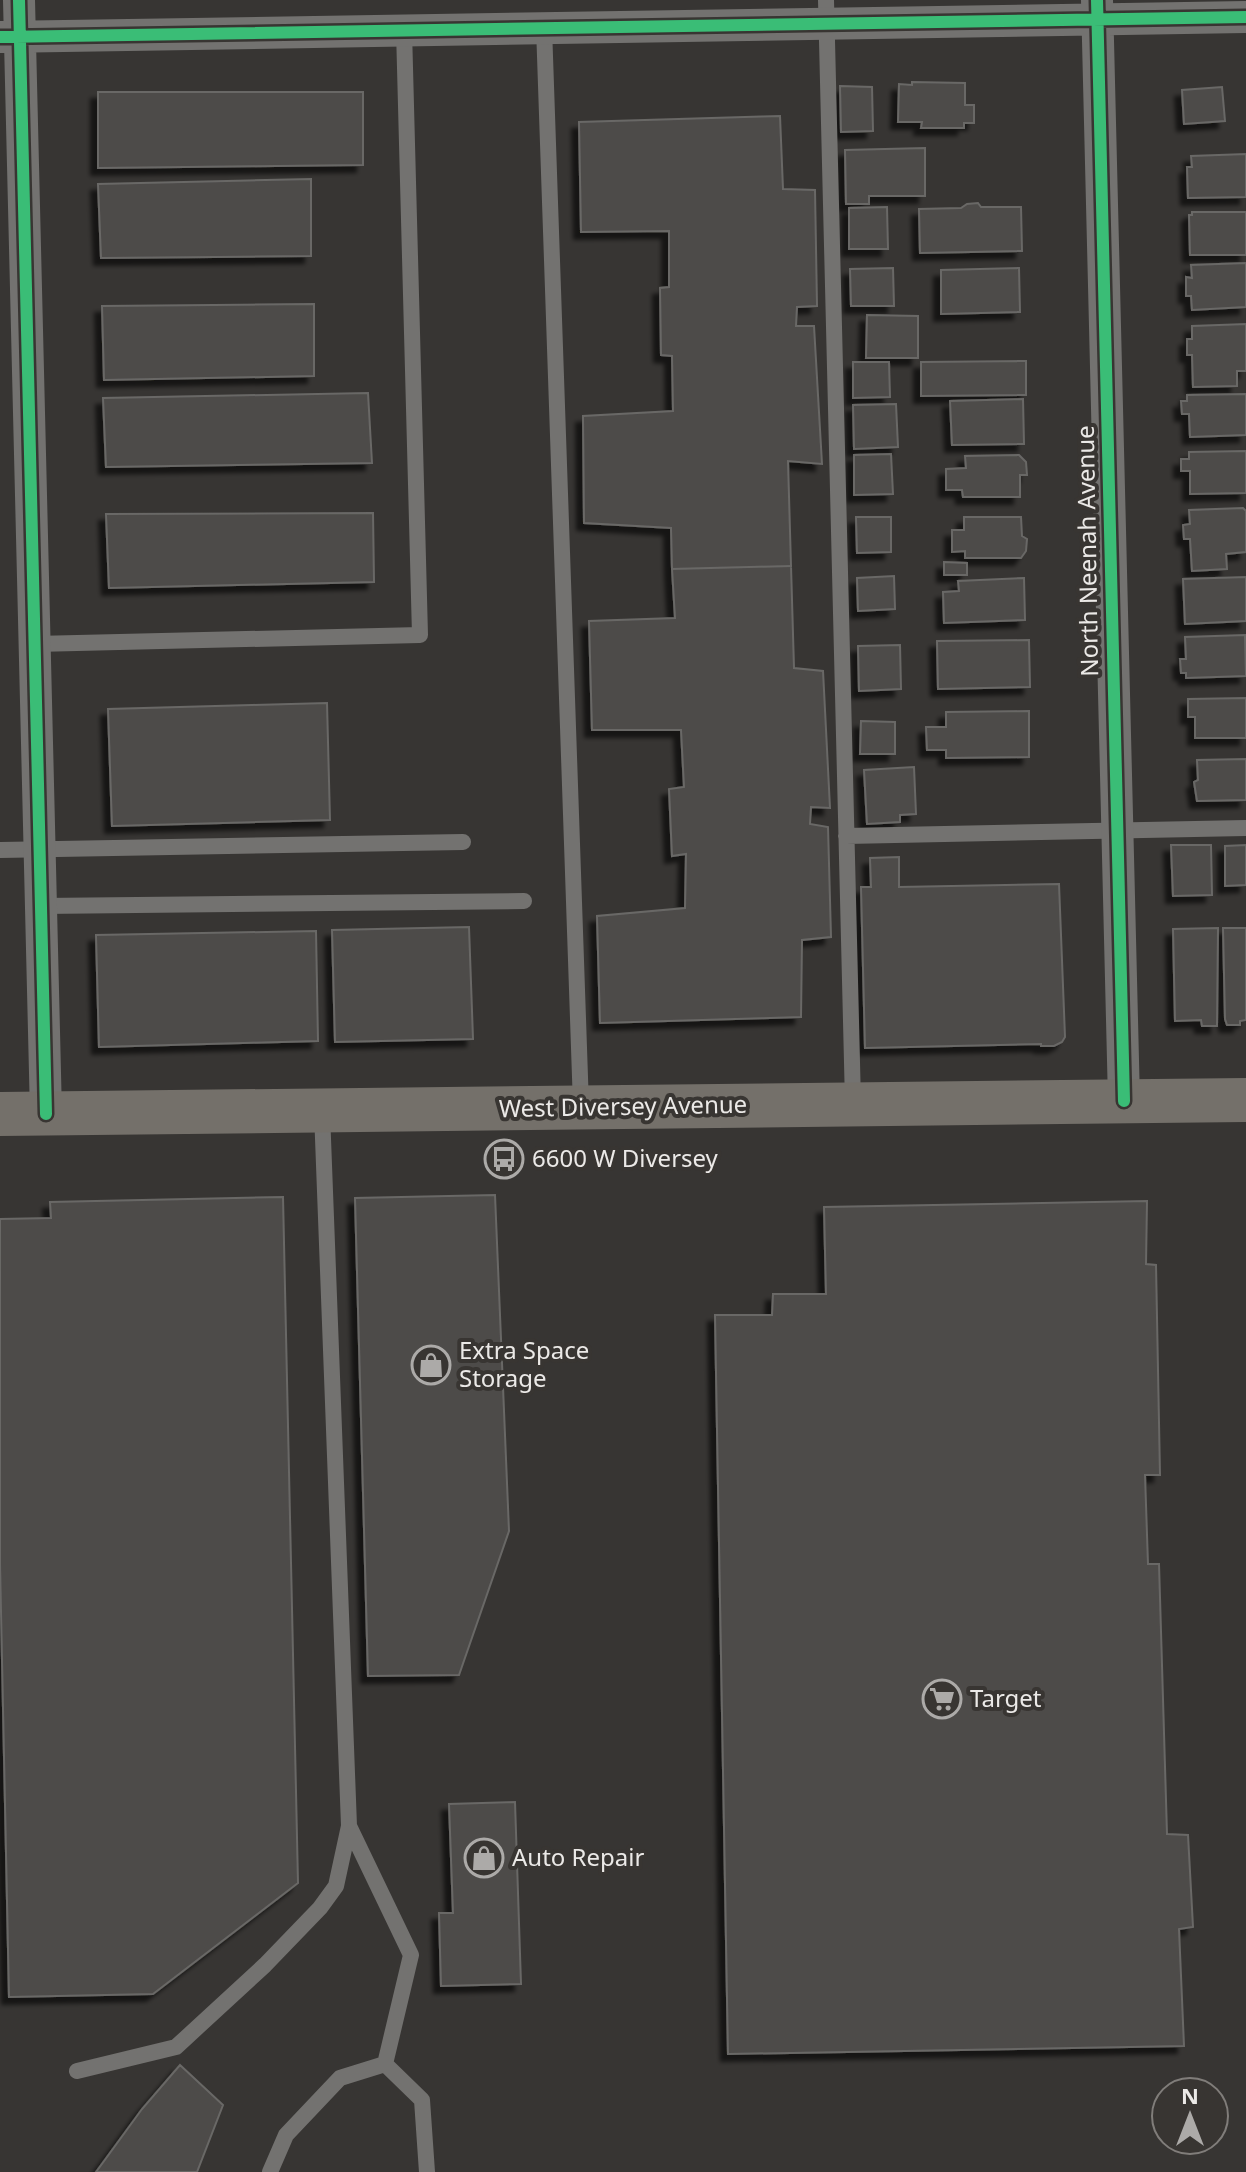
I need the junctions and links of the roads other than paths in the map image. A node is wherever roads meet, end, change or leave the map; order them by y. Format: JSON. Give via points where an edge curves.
{"nodes":[{"id":1,"x":19,"y":0,"type":"edge"},
{"id":2,"x":1097,"y":9,"type":"edge"},
{"id":3,"x":827,"y":11,"type":"edge"},
{"id":4,"x":580,"y":13,"type":"edge"},
{"id":5,"x":1246,"y":17,"type":"edge"},
{"id":6,"x":544,"y":27,"type":"junction"},
{"id":7,"x":404,"y":30,"type":"junction"},
{"id":8,"x":10,"y":37,"type":"edge"},
{"id":9,"x":35,"y":644,"type":"junction"},
{"id":10,"x":1246,"y":828,"type":"edge"},
{"id":11,"x":1117,"y":829,"type":"junction"},
{"id":12,"x":846,"y":836,"type":"junction"},
{"id":13,"x":463,"y":842,"type":"dead end"},
{"id":14,"x":40,"y":849,"type":"junction"},
{"id":15,"x":0,"y":850,"type":"edge"},
{"id":16,"x":524,"y":901,"type":"dead end"},
{"id":17,"x":41,"y":906,"type":"junction"},
{"id":18,"x":1246,"y":1100,"type":"edge"},
{"id":19,"x":1124,"y":1101,"type":"junction"},
{"id":20,"x":853,"y":1104,"type":"junction"},
{"id":21,"x":581,"y":1107,"type":"junction"},
{"id":22,"x":321,"y":1110,"type":"junction"},
{"id":23,"x":0,"y":1114,"type":"edge"},
{"id":24,"x":46,"y":1114,"type":"junction"},
{"id":25,"x":349,"y":1826,"type":"junction"},
{"id":26,"x":385,"y":2064,"type":"junction"},
{"id":27,"x":77,"y":2071,"type":"dead end"},
{"id":28,"x":270,"y":2172,"type":"edge"},
{"id":29,"x":427,"y":2172,"type":"edge"}],
"edges":[{"from":1,"to":8,"type":"street"},
{"from":2,"to":3,"type":"street"},
{"from":2,"to":5,"type":"street"},
{"from":2,"to":11,"type":"street","name":"North Neenah Avenue"},
{"from":3,"to":4,"type":"street"},
{"from":3,"to":12,"type":"lane"},
{"from":4,"to":6,"type":"street"},
{"from":6,"to":7,"type":"street"},
{"from":6,"to":21,"type":"lane"},
{"from":7,"to":8,"type":"street"},
{"from":7,"to":9,"type":"lane","via":[[420,635]]},
{"from":8,"to":9,"type":"street"},
{"from":9,"to":14,"type":"street"},
{"from":10,"to":11,"type":"lane"},
{"from":11,"to":12,"type":"lane"},
{"from":11,"to":19,"type":"street","name":"North Neenah Avenue"},
{"from":12,"to":20,"type":"lane"},
{"from":13,"to":14,"type":"lane"},
{"from":14,"to":15,"type":"lane"},
{"from":14,"to":17,"type":"street"},
{"from":16,"to":17,"type":"lane"},
{"from":17,"to":24,"type":"street"},
{"from":18,"to":19,"type":"main road","name":"West Diversey Avenue"},
{"from":19,"to":20,"type":"main road","name":"West Diversey Avenue"},
{"from":20,"to":21,"type":"main road","name":"West Diversey Avenue"},
{"from":21,"to":22,"type":"main road","name":"West Diversey Avenue"},
{"from":22,"to":24,"type":"main road","name":"West Diversey Avenue"},
{"from":22,"to":25,"type":"lane"},
{"from":23,"to":24,"type":"main road","name":"West Diversey Avenue"},
{"from":25,"to":26,"type":"lane","via":[[411,1955]]},
{"from":25,"to":27,"type":"lane","via":[[336,1886],[320,1908],[176,2047]]},
{"from":26,"to":28,"type":"lane","via":[[340,2078],[286,2135]]},
{"from":26,"to":29,"type":"lane","via":[[422,2100]]}]}
